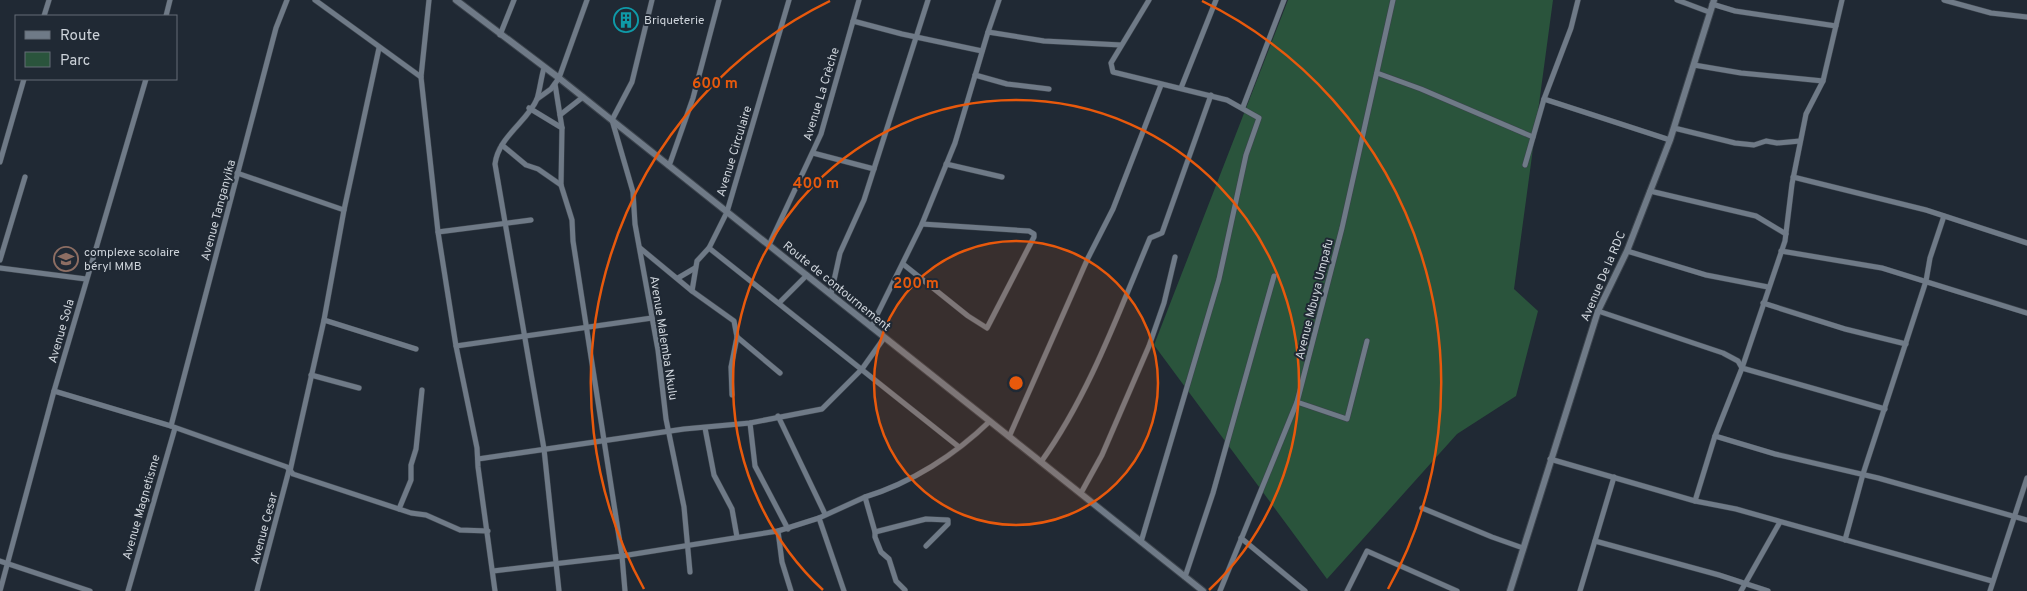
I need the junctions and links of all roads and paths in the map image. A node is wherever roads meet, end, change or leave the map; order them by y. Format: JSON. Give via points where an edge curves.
{"nodes":[{"id":1,"x":49,"y":0,"type":"edge"},
{"id":2,"x":170,"y":0,"type":"edge"},
{"id":3,"x":287,"y":0,"type":"edge"},
{"id":4,"x":315,"y":0,"type":"edge"},
{"id":5,"x":429,"y":0,"type":"edge"},
{"id":6,"x":456,"y":0,"type":"edge"},
{"id":7,"x":514,"y":0,"type":"edge"},
{"id":8,"x":587,"y":0,"type":"edge"},
{"id":9,"x":652,"y":0,"type":"edge"},
{"id":10,"x":720,"y":0,"type":"edge"},
{"id":11,"x":789,"y":0,"type":"edge"},
{"id":12,"x":859,"y":0,"type":"edge"},
{"id":13,"x":928,"y":0,"type":"edge"},
{"id":14,"x":999,"y":0,"type":"edge"},
{"id":15,"x":1148,"y":0,"type":"edge"},
{"id":16,"x":1216,"y":0,"type":"edge"},
{"id":17,"x":1284,"y":0,"type":"edge"},
{"id":18,"x":1393,"y":0,"type":"edge"},
{"id":19,"x":1578,"y":0,"type":"edge"},
{"id":20,"x":1677,"y":0,"type":"edge"},
{"id":21,"x":1842,"y":0,"type":"edge"},
{"id":22,"x":1944,"y":0,"type":"edge"},
{"id":23,"x":1713,"y":2,"type":"edge"},
{"id":24,"x":1709,"y":12,"type":"junction"},
{"id":25,"x":44,"y":15,"type":"edge"},
{"id":26,"x":166,"y":15,"type":"edge"},
{"id":27,"x":2027,"y":17,"type":"edge"},
{"id":28,"x":853,"y":21,"type":"junction"},
{"id":29,"x":1836,"y":26,"type":"junction"},
{"id":30,"x":988,"y":32,"type":"junction"},
{"id":31,"x":500,"y":35,"type":"junction"},
{"id":32,"x":916,"y":37,"type":"junction"},
{"id":33,"x":1121,"y":45,"type":"junction"},
{"id":34,"x":379,"y":48,"type":"junction"},
{"id":35,"x":982,"y":51,"type":"junction"},
{"id":36,"x":1694,"y":64,"type":"junction"},
{"id":37,"x":544,"y":68,"type":"junction"},
{"id":38,"x":1377,"y":73,"type":"junction"},
{"id":39,"x":975,"y":75,"type":"junction"},
{"id":40,"x":421,"y":77,"type":"junction"},
{"id":41,"x":24,"y":80,"type":"edge"},
{"id":42,"x":146,"y":80,"type":"edge"},
{"id":43,"x":557,"y":81,"type":"junction"},
{"id":44,"x":1823,"y":82,"type":"junction"},
{"id":45,"x":1161,"y":85,"type":"junction"},
{"id":46,"x":1181,"y":88,"type":"junction"},
{"id":47,"x":1049,"y":89,"type":"dead end"},
{"id":48,"x":1211,"y":95,"type":"junction"},
{"id":49,"x":583,"y":97,"type":"junction"},
{"id":50,"x":536,"y":99,"type":"junction"},
{"id":51,"x":1544,"y":99,"type":"junction"},
{"id":52,"x":1244,"y":107,"type":"junction"},
{"id":53,"x":530,"y":108,"type":"junction"},
{"id":54,"x":560,"y":115,"type":"junction"},
{"id":55,"x":612,"y":120,"type":"junction"},
{"id":56,"x":562,"y":128,"type":"junction"},
{"id":57,"x":1674,"y":128,"type":"junction"},
{"id":58,"x":1534,"y":137,"type":"junction"},
{"id":59,"x":1670,"y":140,"type":"junction"},
{"id":60,"x":1800,"y":141,"type":"junction"},
{"id":61,"x":502,"y":145,"type":"junction"},
{"id":62,"x":813,"y":153,"type":"junction"},
{"id":63,"x":0,"y":162,"type":"edge"},
{"id":64,"x":946,"y":164,"type":"junction"},
{"id":65,"x":1526,"y":165,"type":"dead end"},
{"id":66,"x":669,"y":166,"type":"junction"},
{"id":67,"x":874,"y":169,"type":"junction"},
{"id":68,"x":237,"y":173,"type":"junction"},
{"id":69,"x":25,"y":177,"type":"dead end"},
{"id":70,"x":1002,"y":177,"type":"dead end"},
{"id":71,"x":1793,"y":177,"type":"junction"},
{"id":72,"x":561,"y":185,"type":"junction"},
{"id":73,"x":1650,"y":190,"type":"junction"},
{"id":74,"x":344,"y":210,"type":"junction"},
{"id":75,"x":726,"y":212,"type":"junction"},
{"id":76,"x":1944,"y":216,"type":"junction"},
{"id":77,"x":531,"y":220,"type":"dead end"},
{"id":78,"x":504,"y":224,"type":"junction"},
{"id":79,"x":922,"y":224,"type":"junction"},
{"id":80,"x":438,"y":232,"type":"junction"},
{"id":81,"x":1786,"y":234,"type":"junction"},
{"id":82,"x":2027,"y":243,"type":"edge"},
{"id":83,"x":769,"y":245,"type":"junction"},
{"id":84,"x":640,"y":248,"type":"junction"},
{"id":85,"x":709,"y":248,"type":"junction"},
{"id":86,"x":1627,"y":251,"type":"junction"},
{"id":87,"x":1781,"y":251,"type":"junction"},
{"id":88,"x":1175,"y":257,"type":"dead end"},
{"id":89,"x":0,"y":260,"type":"edge"},
{"id":90,"x":903,"y":264,"type":"junction"},
{"id":91,"x":0,"y":268,"type":"edge"},
{"id":92,"x":695,"y":268,"type":"junction"},
{"id":93,"x":807,"y":275,"type":"junction"},
{"id":94,"x":1274,"y":276,"type":"dead end"},
{"id":95,"x":678,"y":278,"type":"junction"},
{"id":96,"x":86,"y":279,"type":"junction"},
{"id":97,"x":1926,"y":281,"type":"junction"},
{"id":98,"x":1768,"y":287,"type":"junction"},
{"id":99,"x":692,"y":291,"type":"junction"},
{"id":100,"x":831,"y":294,"type":"junction"},
{"id":101,"x":779,"y":303,"type":"junction"},
{"id":102,"x":1763,"y":303,"type":"junction"},
{"id":103,"x":1598,"y":311,"type":"junction"},
{"id":104,"x":2027,"y":313,"type":"edge"},
{"id":105,"x":652,"y":318,"type":"junction"},
{"id":106,"x":324,"y":320,"type":"junction"},
{"id":107,"x":871,"y":327,"type":"junction"},
{"id":108,"x":587,"y":328,"type":"junction"},
{"id":109,"x":523,"y":337,"type":"junction"},
{"id":110,"x":737,"y":337,"type":"junction"},
{"id":111,"x":884,"y":338,"type":"junction"},
{"id":112,"x":1366,"y":340,"type":"dead end"},
{"id":113,"x":1906,"y":344,"type":"junction"},
{"id":114,"x":456,"y":346,"type":"junction"},
{"id":115,"x":416,"y":349,"type":"dead end"},
{"id":116,"x":1742,"y":368,"type":"junction"},
{"id":117,"x":862,"y":369,"type":"junction"},
{"id":118,"x":780,"y":373,"type":"dead end"},
{"id":119,"x":311,"y":375,"type":"junction"},
{"id":120,"x":359,"y":388,"type":"dead end"},
{"id":121,"x":422,"y":390,"type":"dead end"},
{"id":122,"x":54,"y":391,"type":"junction"},
{"id":123,"x":732,"y":394,"type":"dead end"},
{"id":124,"x":1297,"y":402,"type":"junction"},
{"id":125,"x":1885,"y":409,"type":"junction"},
{"id":126,"x":778,"y":416,"type":"junction"},
{"id":127,"x":990,"y":421,"type":"junction"},
{"id":128,"x":750,"y":423,"type":"junction"},
{"id":129,"x":173,"y":427,"type":"junction"},
{"id":130,"x":705,"y":428,"type":"junction"},
{"id":131,"x":669,"y":432,"type":"junction"},
{"id":132,"x":1009,"y":436,"type":"junction"},
{"id":133,"x":1715,"y":436,"type":"junction"},
{"id":134,"x":603,"y":440,"type":"junction"},
{"id":135,"x":959,"y":448,"type":"junction"},
{"id":136,"x":544,"y":449,"type":"junction"},
{"id":137,"x":478,"y":459,"type":"junction"},
{"id":138,"x":1550,"y":459,"type":"junction"},
{"id":139,"x":1041,"y":462,"type":"junction"},
{"id":140,"x":290,"y":470,"type":"junction"},
{"id":141,"x":1863,"y":474,"type":"junction"},
{"id":142,"x":1614,"y":476,"type":"junction"},
{"id":143,"x":2027,"y":478,"type":"edge"},
{"id":144,"x":1081,"y":494,"type":"junction"},
{"id":145,"x":865,"y":497,"type":"junction"},
{"id":146,"x":1695,"y":501,"type":"junction"},
{"id":147,"x":1422,"y":508,"type":"dead end"},
{"id":148,"x":399,"y":509,"type":"junction"},
{"id":149,"x":825,"y":514,"type":"junction"},
{"id":150,"x":2013,"y":516,"type":"junction"},
{"id":151,"x":819,"y":518,"type":"junction"},
{"id":152,"x":2027,"y":520,"type":"edge"},
{"id":153,"x":1780,"y":522,"type":"junction"},
{"id":154,"x":788,"y":529,"type":"junction"},
{"id":155,"x":488,"y":531,"type":"junction"},
{"id":156,"x":778,"y":531,"type":"junction"},
{"id":157,"x":875,"y":532,"type":"junction"},
{"id":158,"x":737,"y":538,"type":"junction"},
{"id":159,"x":1240,"y":538,"type":"junction"},
{"id":160,"x":1845,"y":540,"type":"junction"},
{"id":161,"x":1596,"y":541,"type":"junction"},
{"id":162,"x":1141,"y":542,"type":"junction"},
{"id":163,"x":687,"y":546,"type":"junction"},
{"id":164,"x":926,"y":546,"type":"dead end"},
{"id":165,"x":1523,"y":548,"type":"junction"},
{"id":166,"x":622,"y":556,"type":"junction"},
{"id":167,"x":0,"y":561,"type":"edge"},
{"id":168,"x":8,"y":564,"type":"junction"},
{"id":169,"x":555,"y":565,"type":"junction"},
{"id":170,"x":493,"y":571,"type":"junction"},
{"id":171,"x":690,"y":572,"type":"dead end"},
{"id":172,"x":1185,"y":577,"type":"junction"},
{"id":173,"x":1992,"y":582,"type":"junction"},
{"id":174,"x":1743,"y":584,"type":"junction"},
{"id":175,"x":904,"y":590,"type":"edge"},
{"id":176,"x":0,"y":591,"type":"edge"},
{"id":177,"x":90,"y":591,"type":"edge"},
{"id":178,"x":128,"y":591,"type":"edge"},
{"id":179,"x":257,"y":591,"type":"edge"},
{"id":180,"x":496,"y":591,"type":"edge"},
{"id":181,"x":560,"y":591,"type":"edge"},
{"id":182,"x":625,"y":591,"type":"edge"},
{"id":183,"x":791,"y":591,"type":"edge"},
{"id":184,"x":844,"y":591,"type":"edge"},
{"id":185,"x":1203,"y":591,"type":"edge"},
{"id":186,"x":1220,"y":591,"type":"edge"},
{"id":187,"x":1305,"y":591,"type":"edge"},
{"id":188,"x":1347,"y":591,"type":"edge"},
{"id":189,"x":1457,"y":591,"type":"edge"},
{"id":190,"x":1510,"y":591,"type":"edge"},
{"id":191,"x":1580,"y":591,"type":"edge"},
{"id":192,"x":1741,"y":591,"type":"edge"},
{"id":193,"x":1768,"y":591,"type":"edge"},
{"id":194,"x":1990,"y":591,"type":"edge"}],
"edges":[{"from":1,"to":25,"type":"street"},
{"from":2,"to":26,"type":"street"},
{"from":3,"to":68,"type":"street","name":"Avenue Tanganyika","via":[[276,28]]},
{"from":4,"to":34,"type":"street"},
{"from":5,"to":40,"type":"street"},
{"from":6,"to":31,"type":"street","name":"Route de contournement"},
{"from":7,"to":31,"type":"street"},
{"from":8,"to":43,"type":"street"},
{"from":9,"to":55,"type":"street","via":[[632,82]]},
{"from":10,"to":66,"type":"street","via":[[693,98]]},
{"from":11,"to":75,"type":"street","name":"Avenue Circulaire"},
{"from":12,"to":28,"type":"street","name":"Avenue La Crèche"},
{"from":13,"to":32,"type":"street"},
{"from":14,"to":30,"type":"street"},
{"from":15,"to":33,"type":"street"},
{"from":16,"to":46,"type":"street"},
{"from":17,"to":52,"type":"street"},
{"from":18,"to":38,"type":"street","name":"Avenue Mbuya Umpafu"},
{"from":19,"to":51,"type":"street"},
{"from":20,"to":24,"type":"street"},
{"from":21,"to":29,"type":"street"},
{"from":22,"to":27,"type":"street","via":[[1992,13]]},
{"from":23,"to":24,"type":"street","name":"Avenue De la RDC"},
{"from":23,"to":29,"type":"street","via":[[1735,11]]},
{"from":24,"to":36,"type":"street","name":"Avenue De la RDC"},
{"from":28,"to":32,"type":"street"},
{"from":28,"to":62,"type":"street","name":"Avenue La Crèche"},
{"from":29,"to":44,"type":"street"},
{"from":30,"to":33,"type":"street","via":[[1044,41]]},
{"from":30,"to":35,"type":"street"},
{"from":31,"to":37,"type":"street","name":"Route de contournement"},
{"from":32,"to":35,"type":"street"},
{"from":32,"to":67,"type":"street"},
{"from":33,"to":45,"type":"street","via":[[1111,63],[1113,72]]},
{"from":34,"to":40,"type":"street"},
{"from":34,"to":74,"type":"street","name":"Avenue Cesar"},
{"from":35,"to":39,"type":"street"},
{"from":36,"to":44,"type":"street"},
{"from":36,"to":57,"type":"street","name":"Avenue De la RDC"},
{"from":37,"to":43,"type":"street","name":"Route de contournement"},
{"from":37,"to":50,"type":"street"},
{"from":38,"to":58,"type":"street"},
{"from":38,"to":124,"type":"street","name":"Avenue Mbuya Umpafu","via":[[1342,228]]},
{"from":39,"to":47,"type":"street","via":[[1007,84]]},
{"from":39,"to":64,"type":"street"},
{"from":40,"to":80,"type":"street"},
{"from":41,"to":63,"type":"street"},
{"from":42,"to":96,"type":"street","name":"Avenue Sola"},
{"from":43,"to":49,"type":"street","name":"Route de contournement"},
{"from":43,"to":50,"type":"street"},
{"from":43,"to":54,"type":"street"},
{"from":44,"to":60,"type":"street","via":[[1808,107]]},
{"from":45,"to":46,"type":"street"},
{"from":45,"to":132,"type":"street","via":[[1113,209]]},
{"from":46,"to":48,"type":"street"},
{"from":48,"to":52,"type":"street"},
{"from":48,"to":139,"type":"street","via":[[1162,233],[1150,238],[1081,396]]},
{"from":49,"to":54,"type":"street"},
{"from":49,"to":55,"type":"street","name":"Route de contournement"},
{"from":50,"to":53,"type":"street"},
{"from":51,"to":58,"type":"street"},
{"from":51,"to":59,"type":"street"},
{"from":52,"to":162,"type":"street","via":[[1260,118],[1253,130],[1245,160],[1219,279]]},
{"from":53,"to":56,"type":"street"},
{"from":53,"to":61,"type":"street"},
{"from":54,"to":56,"type":"street"},
{"from":55,"to":66,"type":"street","name":"Route de contournement"},
{"from":55,"to":84,"type":"street","name":"Avenue Malemba Nkulu","via":[[628,169]]},
{"from":56,"to":72,"type":"street"},
{"from":57,"to":59,"type":"street","name":"Avenue De la RDC"},
{"from":57,"to":60,"type":"street","via":[[1754,145],[1766,141]]},
{"from":58,"to":65,"type":"street"},
{"from":59,"to":73,"type":"street","name":"Avenue De la RDC"},
{"from":60,"to":71,"type":"street"},
{"from":61,"to":72,"type":"street","via":[[526,166],[538,169]]},
{"from":61,"to":78,"type":"street","via":[[495,164]]},
{"from":62,"to":67,"type":"street"},
{"from":62,"to":83,"type":"street","name":"Avenue La Crèche"},
{"from":64,"to":70,"type":"street"},
{"from":64,"to":79,"type":"street"},
{"from":66,"to":75,"type":"street","name":"Route de contournement"},
{"from":67,"to":100,"type":"street","via":[[840,253]]},
{"from":68,"to":74,"type":"street"},
{"from":68,"to":129,"type":"street","name":"Avenue Tanganyika"},
{"from":69,"to":89,"type":"street"},
{"from":71,"to":76,"type":"street"},
{"from":71,"to":81,"type":"street"},
{"from":72,"to":108,"type":"street","via":[[572,220]]},
{"from":73,"to":81,"type":"street","via":[[1756,216]]},
{"from":73,"to":86,"type":"street","name":"Avenue De la RDC"},
{"from":74,"to":106,"type":"street","name":"Avenue Cesar"},
{"from":75,"to":83,"type":"street","name":"Route de contournement"},
{"from":75,"to":85,"type":"street","name":"Avenue Circulaire"},
{"from":76,"to":82,"type":"street"},
{"from":76,"to":97,"type":"street"},
{"from":77,"to":78,"type":"street"},
{"from":78,"to":80,"type":"street"},
{"from":78,"to":109,"type":"street"},
{"from":79,"to":90,"type":"street"},
{"from":79,"to":90,"type":"street","via":[[1029,231],[1034,237],[987,328]]},
{"from":80,"to":114,"type":"street"},
{"from":81,"to":87,"type":"street"},
{"from":83,"to":93,"type":"street","name":"Route de contournement"},
{"from":84,"to":95,"type":"street"},
{"from":84,"to":105,"type":"street","name":"Avenue Malemba Nkulu"},
{"from":85,"to":92,"type":"street","via":[[701,255]]},
{"from":85,"to":101,"type":"street"},
{"from":86,"to":98,"type":"street","via":[[1706,275]]},
{"from":86,"to":103,"type":"street","name":"Avenue De la RDC"},
{"from":87,"to":97,"type":"street","via":[[1882,268]]},
{"from":87,"to":98,"type":"street"},
{"from":88,"to":144,"type":"street","via":[[1149,346],[1102,455]]},
{"from":90,"to":107,"type":"street"},
{"from":91,"to":96,"type":"street"},
{"from":92,"to":95,"type":"street"},
{"from":92,"to":99,"type":"street"},
{"from":93,"to":100,"type":"street","name":"Route de contournement"},
{"from":93,"to":101,"type":"street"},
{"from":94,"to":172,"type":"street","via":[[1213,493]]},
{"from":95,"to":99,"type":"street"},
{"from":96,"to":122,"type":"street","name":"Avenue Sola"},
{"from":97,"to":104,"type":"street"},
{"from":97,"to":113,"type":"street"},
{"from":98,"to":102,"type":"street"},
{"from":99,"to":110,"type":"street","via":[[734,321]]},
{"from":100,"to":107,"type":"street","name":"Route de contournement"},
{"from":101,"to":117,"type":"street"},
{"from":102,"to":113,"type":"street"},
{"from":102,"to":116,"type":"street"},
{"from":103,"to":116,"type":"street","via":[[1723,353],[1738,361]]},
{"from":103,"to":138,"type":"street","name":"Avenue De la RDC"},
{"from":105,"to":108,"type":"street"},
{"from":105,"to":131,"type":"street","name":"Avenue Malemba Nkulu"},
{"from":106,"to":115,"type":"street"},
{"from":106,"to":119,"type":"street","name":"Avenue Cesar"},
{"from":107,"to":111,"type":"street","name":"Route de contournement"},
{"from":108,"to":109,"type":"street"},
{"from":108,"to":134,"type":"street"},
{"from":109,"to":114,"type":"street"},
{"from":109,"to":136,"type":"street"},
{"from":110,"to":118,"type":"street"},
{"from":110,"to":123,"type":"street","via":[[731,367]]},
{"from":111,"to":117,"type":"street"},
{"from":111,"to":127,"type":"street","name":"Route de contournement"},
{"from":112,"to":124,"type":"street","via":[[1347,418]]},
{"from":113,"to":125,"type":"street"},
{"from":114,"to":137,"type":"street"},
{"from":116,"to":125,"type":"street"},
{"from":116,"to":133,"type":"street"},
{"from":117,"to":126,"type":"street","via":[[826,407]]},
{"from":117,"to":135,"type":"street"},
{"from":119,"to":120,"type":"street"},
{"from":119,"to":140,"type":"street","name":"Avenue Cesar"},
{"from":121,"to":148,"type":"street","via":[[411,480]]},
{"from":122,"to":129,"type":"street"},
{"from":122,"to":168,"type":"street","name":"Avenue Sola"},
{"from":124,"to":159,"type":"street","name":"Avenue Mbuya Umpafu"},
{"from":125,"to":141,"type":"street"},
{"from":126,"to":128,"type":"street"},
{"from":126,"to":149,"type":"street"},
{"from":127,"to":132,"type":"street","name":"Route de contournement"},
{"from":127,"to":135,"type":"street"},
{"from":128,"to":130,"type":"street"},
{"from":128,"to":154,"type":"street","via":[[755,466]]},
{"from":129,"to":140,"type":"street"},
{"from":129,"to":178,"type":"street","name":"Avenue Magnetisme"},
{"from":130,"to":131,"type":"street"},
{"from":130,"to":158,"type":"street","via":[[714,475],[732,509]]},
{"from":131,"to":134,"type":"street"},
{"from":131,"to":163,"type":"street","name":"Avenue Malemba Nkulu","via":[[684,507]]},
{"from":132,"to":139,"type":"street","name":"Route de contournement"},
{"from":133,"to":141,"type":"street","via":[[1774,454]]},
{"from":133,"to":146,"type":"street"},
{"from":134,"to":136,"type":"street"},
{"from":134,"to":166,"type":"street"},
{"from":135,"to":145,"type":"street","via":[[894,488]]},
{"from":136,"to":137,"type":"street"},
{"from":136,"to":169,"type":"street"},
{"from":137,"to":155,"type":"street"},
{"from":138,"to":142,"type":"street"},
{"from":138,"to":165,"type":"street","name":"Avenue De la RDC"},
{"from":139,"to":144,"type":"street","name":"Route de contournement"},
{"from":140,"to":148,"type":"street","via":[[293,474]]},
{"from":140,"to":179,"type":"street","name":"Avenue Cesar"},
{"from":141,"to":150,"type":"street"},
{"from":141,"to":160,"type":"street"},
{"from":142,"to":146,"type":"street"},
{"from":142,"to":161,"type":"street"},
{"from":143,"to":150,"type":"street"},
{"from":144,"to":162,"type":"street","name":"Route de contournement"},
{"from":145,"to":149,"type":"street"},
{"from":145,"to":157,"type":"street"},
{"from":146,"to":153,"type":"street"},
{"from":147,"to":165,"type":"street"},
{"from":148,"to":155,"type":"street","via":[[460,530]]},
{"from":149,"to":151,"type":"street"},
{"from":150,"to":152,"type":"street"},
{"from":150,"to":173,"type":"street"},
{"from":151,"to":154,"type":"street"},
{"from":151,"to":184,"type":"street"},
{"from":153,"to":160,"type":"street"},
{"from":153,"to":174,"type":"street"},
{"from":154,"to":156,"type":"street"},
{"from":155,"to":170,"type":"street"},
{"from":156,"to":158,"type":"street"},
{"from":156,"to":183,"type":"street","via":[[782,562]]},
{"from":157,"to":164,"type":"street","via":[[926,519],[948,520],[948,524]]},
{"from":157,"to":175,"type":"street","via":[[881,552],[889,559],[896,581]]},
{"from":158,"to":163,"type":"street"},
{"from":159,"to":186,"type":"street","name":"Avenue Mbuya Umpafu"},
{"from":159,"to":187,"type":"street"},
{"from":160,"to":173,"type":"street"},
{"from":161,"to":174,"type":"street"},
{"from":161,"to":191,"type":"street"},
{"from":162,"to":172,"type":"street","name":"Route de contournement"},
{"from":163,"to":166,"type":"street"},
{"from":163,"to":171,"type":"street","name":"Avenue Malemba Nkulu"},
{"from":165,"to":190,"type":"street","name":"Avenue De la RDC"},
{"from":166,"to":169,"type":"street"},
{"from":166,"to":182,"type":"street"},
{"from":167,"to":168,"type":"street"},
{"from":168,"to":176,"type":"street","name":"Avenue Sola"},
{"from":168,"to":177,"type":"street"},
{"from":169,"to":170,"type":"street"},
{"from":169,"to":181,"type":"street"},
{"from":170,"to":180,"type":"street"},
{"from":172,"to":185,"type":"street","name":"Route de contournement"},
{"from":173,"to":194,"type":"street"},
{"from":174,"to":192,"type":"street"},
{"from":174,"to":193,"type":"street"},
{"from":188,"to":189,"type":"street","via":[[1367,551]]}]}
